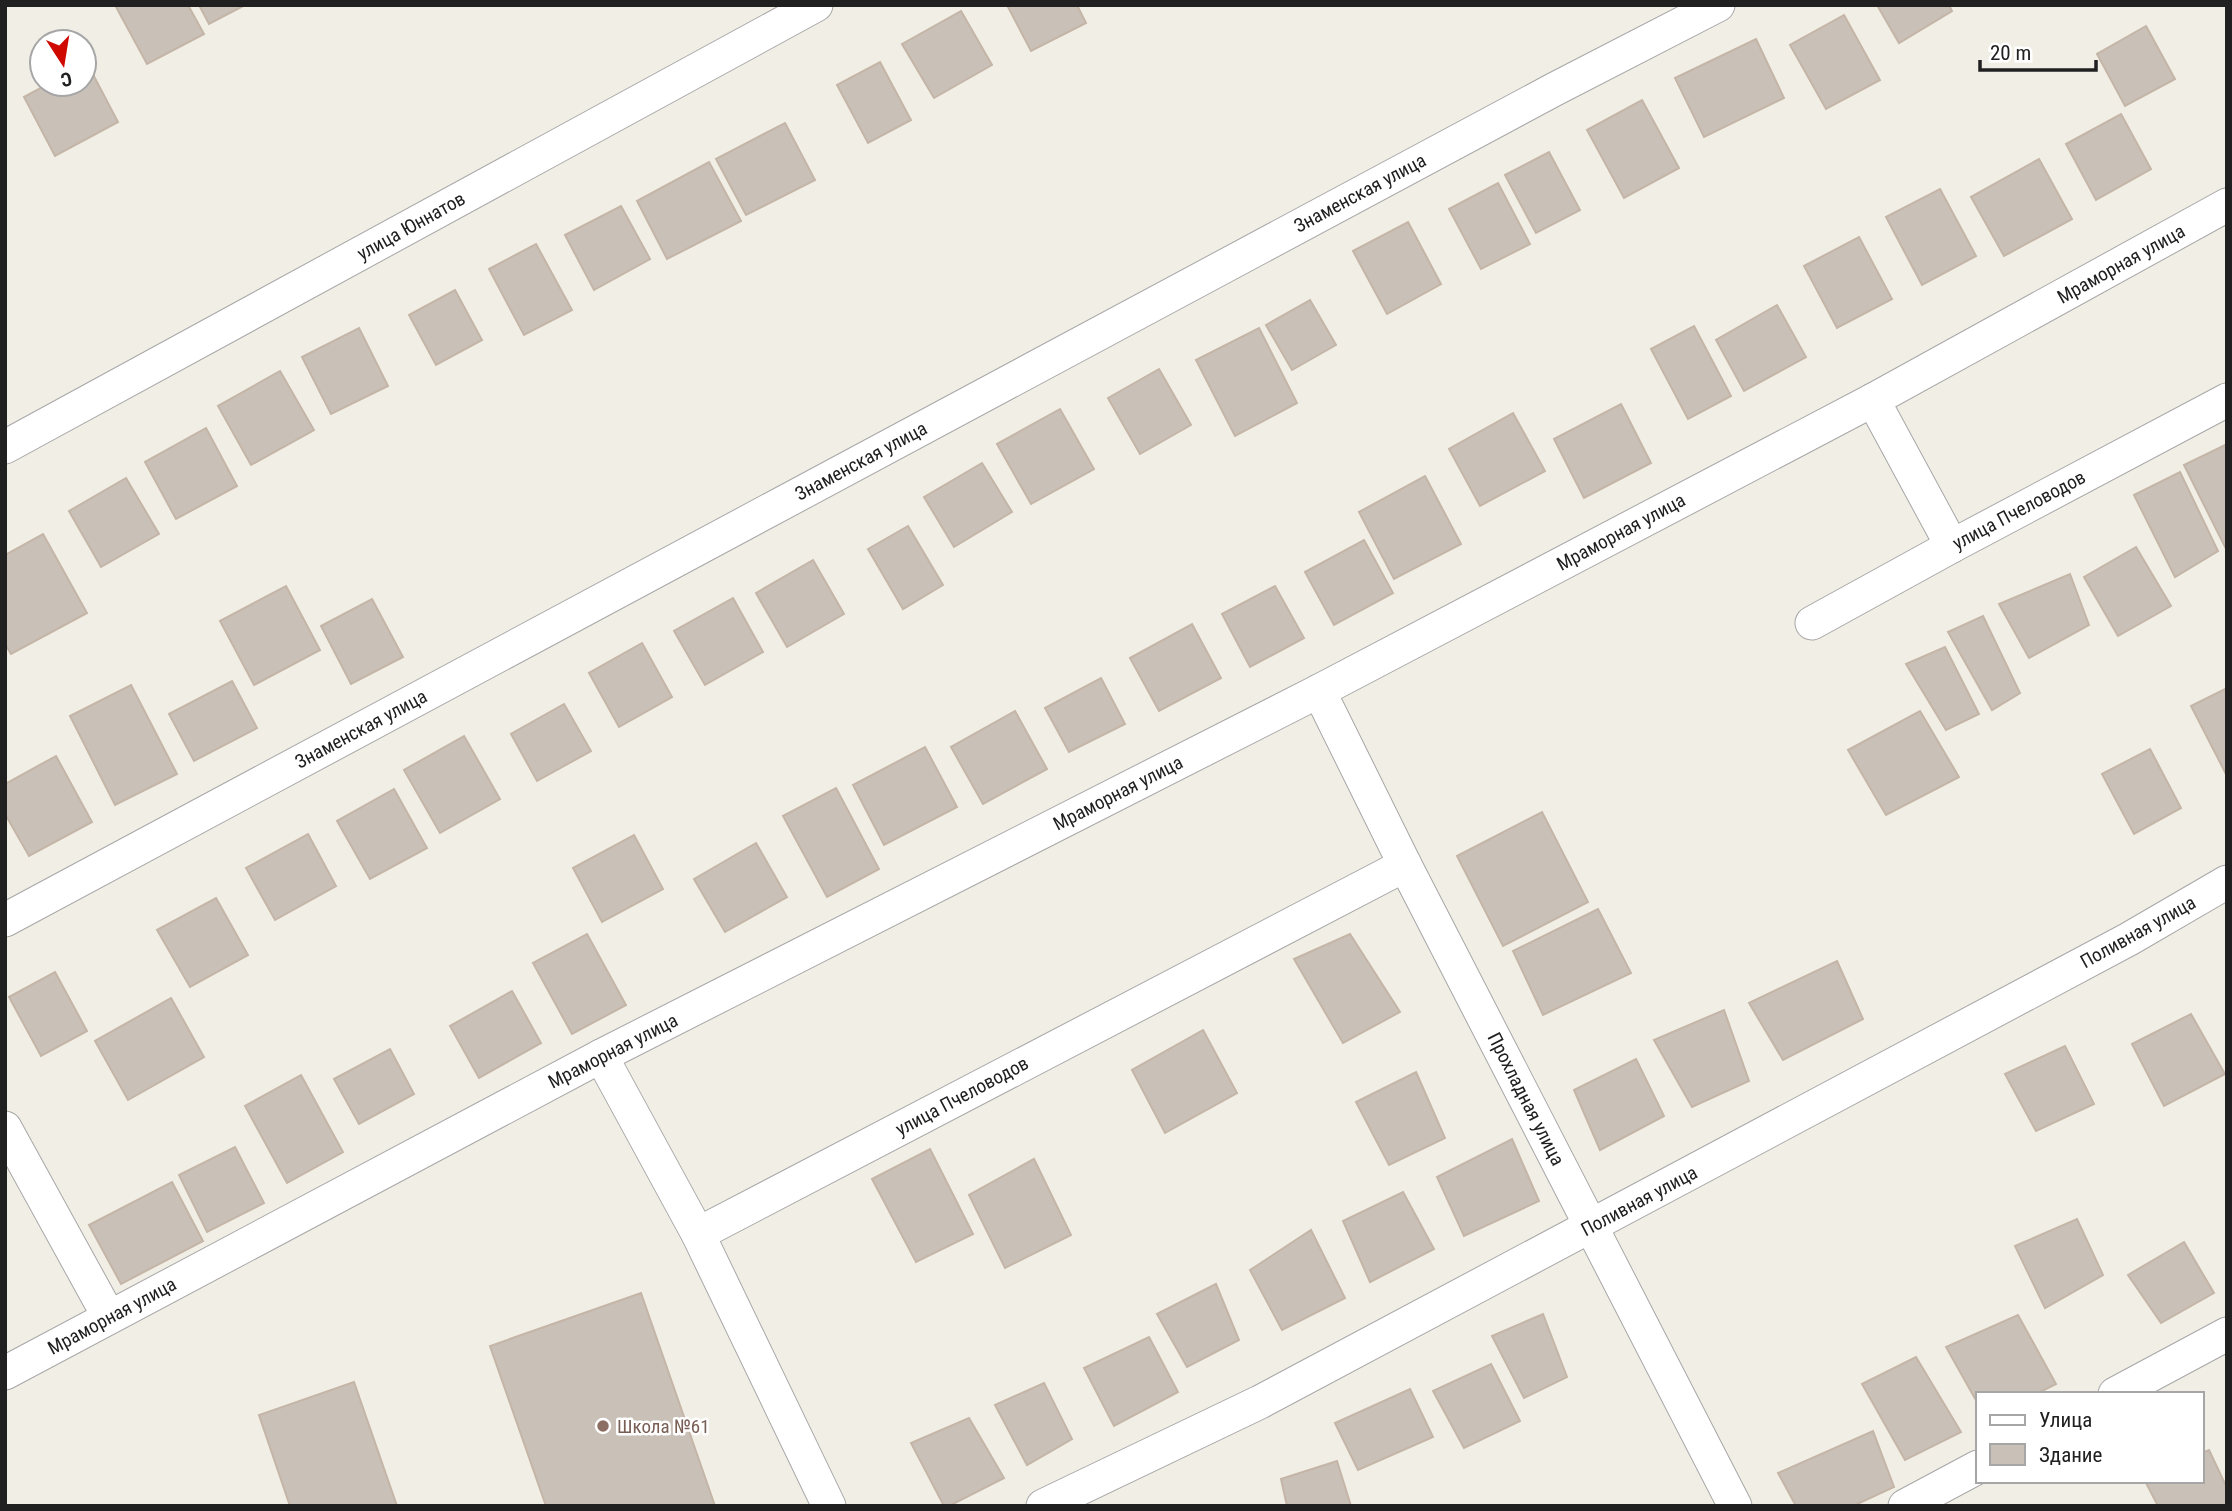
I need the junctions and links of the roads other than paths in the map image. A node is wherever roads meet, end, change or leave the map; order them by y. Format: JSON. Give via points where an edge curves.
{"nodes":[{"id":1,"x":816,"y":5,"type":"edge"},
{"id":2,"x":1718,"y":5,"type":"edge"},
{"id":3,"x":2227,"y":205,"type":"edge"},
{"id":4,"x":1873,"y":400,"type":"junction"},
{"id":5,"x":2227,"y":400,"type":"edge"},
{"id":6,"x":5,"y":447,"type":"edge"},
{"id":7,"x":1952,"y":546,"type":"junction"},
{"id":8,"x":1812,"y":623,"type":"dead end"},
{"id":9,"x":1319,"y":691,"type":"junction"},
{"id":10,"x":1405,"y":865,"type":"junction"},
{"id":11,"x":2227,"y":882,"type":"edge"},
{"id":12,"x":5,"y":920,"type":"edge"},
{"id":13,"x":601,"y":1056,"type":"junction"},
{"id":14,"x":5,"y":1128,"type":"edge"},
{"id":15,"x":1592,"y":1227,"type":"junction"},
{"id":16,"x":698,"y":1234,"type":"junction"},
{"id":17,"x":109,"y":1317,"type":"junction"},
{"id":18,"x":2227,"y":1334,"type":"edge"},
{"id":19,"x":5,"y":1373,"type":"edge"},
{"id":20,"x":2119,"y":1392,"type":"edge"},
{"id":21,"x":1976,"y":1468,"type":"edge"},
{"id":22,"x":829,"y":1506,"type":"edge"},
{"id":23,"x":1044,"y":1506,"type":"edge"},
{"id":24,"x":1735,"y":1506,"type":"edge"},
{"id":25,"x":1905,"y":1506,"type":"edge"}],
"edges":[{"from":1,"to":6,"type":"street","name":"улица Юннатов"},
{"from":2,"to":12,"type":"street","name":"Знаменская улица"},
{"from":3,"to":4,"type":"street","name":"Мраморная улица"},
{"from":4,"to":7,"type":"street"},
{"from":4,"to":9,"type":"street","name":"Мраморная улица"},
{"from":5,"to":7,"type":"street","name":"улица Пчеловодов"},
{"from":7,"to":8,"type":"street","name":"улица Пчеловодов"},
{"from":9,"to":10,"type":"street","name":"Прохладная улица"},
{"from":9,"to":13,"type":"street","name":"Мраморная улица"},
{"from":10,"to":15,"type":"street","name":"Прохладная улица"},
{"from":10,"to":16,"type":"street","name":"улица Пчеловодов"},
{"from":11,"to":15,"type":"street","name":"Поливная улица"},
{"from":13,"to":16,"type":"street"},
{"from":13,"to":17,"type":"street","name":"Мраморная улица"},
{"from":14,"to":17,"type":"street"},
{"from":15,"to":23,"type":"street","name":"Поливная улица","via":[[1260,1402]]},
{"from":15,"to":24,"type":"street","name":"Прохладная улица"},
{"from":16,"to":22,"type":"street"},
{"from":17,"to":19,"type":"street","name":"Мраморная улица"},
{"from":18,"to":20,"type":"street"},
{"from":21,"to":25,"type":"street"}]}
